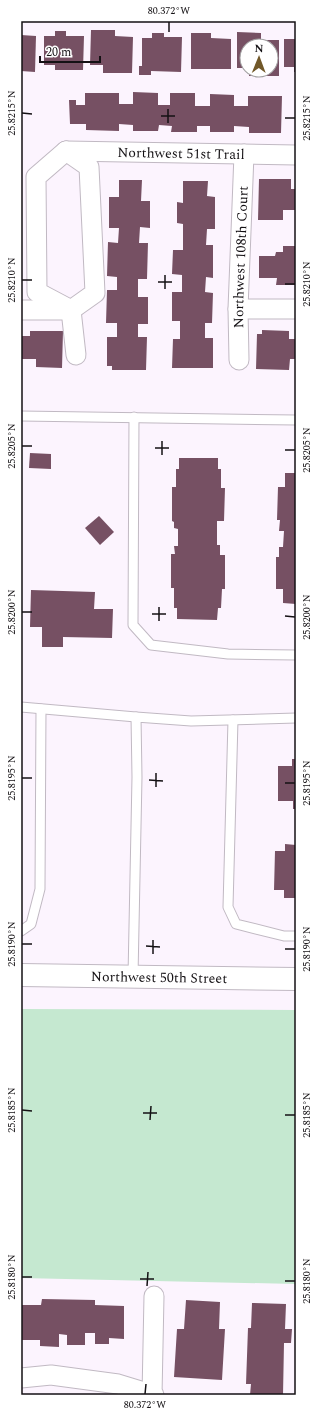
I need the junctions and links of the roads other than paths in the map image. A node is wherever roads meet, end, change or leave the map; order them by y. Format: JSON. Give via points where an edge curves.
{"nodes":[{"id":1,"x":66,"y":151,"type":"junction"},
{"id":2,"x":244,"y":154,"type":"junction"},
{"id":3,"x":296,"y":155,"type":"edge"},
{"id":4,"x":238,"y":309,"type":"junction"},
{"id":5,"x":296,"y":309,"type":"edge"},
{"id":6,"x":21,"y":310,"type":"edge"},
{"id":7,"x":71,"y":310,"type":"junction"},
{"id":8,"x":76,"y":355,"type":"dead end"},
{"id":9,"x":239,"y":360,"type":"dead end"},
{"id":10,"x":21,"y":416,"type":"edge"},
{"id":11,"x":134,"y":417,"type":"junction"},
{"id":12,"x":296,"y":420,"type":"edge"},
{"id":13,"x":296,"y":655,"type":"edge"},
{"id":14,"x":21,"y":707,"type":"edge"},
{"id":15,"x":41,"y":709,"type":"junction"},
{"id":16,"x":136,"y":717,"type":"junction"},
{"id":17,"x":296,"y":718,"type":"edge"},
{"id":18,"x":233,"y":720,"type":"junction"},
{"id":19,"x":21,"y":931,"type":"edge"},
{"id":20,"x":296,"y":936,"type":"edge"},
{"id":21,"x":21,"y":974,"type":"edge"},
{"id":22,"x":133,"y":976,"type":"junction"},
{"id":23,"x":296,"y":979,"type":"edge"},
{"id":24,"x":154,"y":1296,"type":"dead end"},
{"id":25,"x":21,"y":1378,"type":"edge"},
{"id":26,"x":153,"y":1395,"type":"edge"}],
"edges":[{"from":1,"to":2,"type":"street","name":"Northwest 51st Trail"},
{"from":1,"to":7,"type":"street","via":[[89,167],[95,293]]},
{"from":1,"to":7,"type":"street","via":[[36,177],[38,292]]},
{"from":2,"to":3,"type":"street","name":"Northwest 51st Trail"},
{"from":2,"to":4,"type":"street","name":"Northwest 108th Court"},
{"from":4,"to":5,"type":"street"},
{"from":4,"to":9,"type":"street","name":"Northwest 108th Court"},
{"from":6,"to":7,"type":"street"},
{"from":7,"to":8,"type":"street"},
{"from":10,"to":11,"type":"lane"},
{"from":11,"to":12,"type":"lane"},
{"from":11,"to":13,"type":"lane","via":[[133,626],[151,645],[228,654]]},
{"from":14,"to":15,"type":"lane"},
{"from":15,"to":16,"type":"lane"},
{"from":15,"to":19,"type":"lane","via":[[40,889],[31,924]]},
{"from":16,"to":18,"type":"lane"},
{"from":16,"to":22,"type":"lane"},
{"from":17,"to":18,"type":"lane"},
{"from":18,"to":20,"type":"lane","via":[[228,907],[236,924],[284,936]]},
{"from":21,"to":22,"type":"street","name":"Northwest 50th Street"},
{"from":22,"to":23,"type":"street","name":"Northwest 50th Street"},
{"from":24,"to":26,"type":"street"},
{"from":25,"to":26,"type":"street","via":[[51,1374],[118,1384]]}]}
